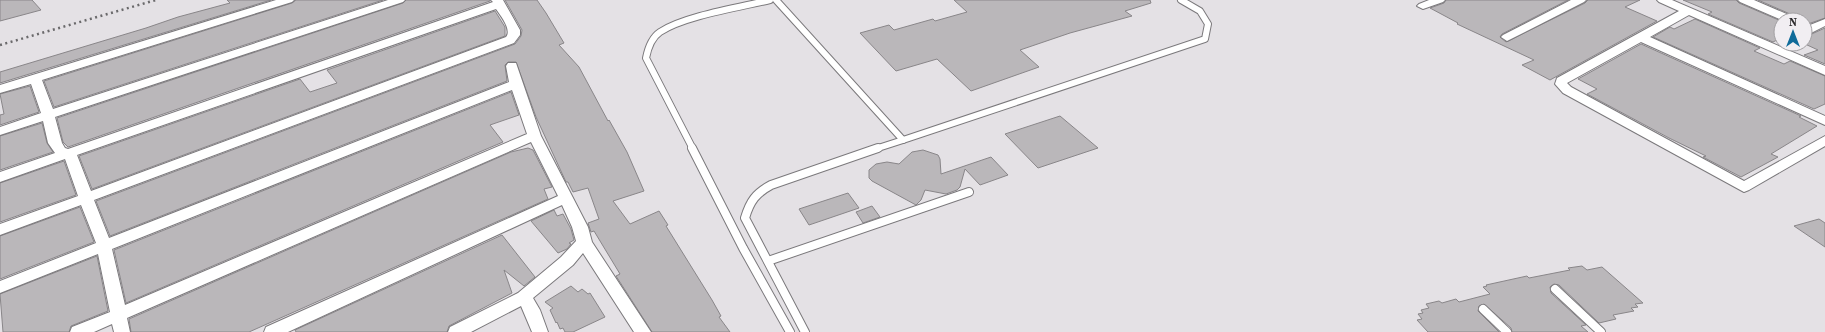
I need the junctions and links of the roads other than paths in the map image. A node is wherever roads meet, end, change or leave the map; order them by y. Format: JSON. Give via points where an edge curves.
{"nodes":[{"id":1,"x":288,"y":0,"type":"edge"},
{"id":2,"x":399,"y":0,"type":"edge"},
{"id":3,"x":770,"y":0,"type":"edge"},
{"id":4,"x":776,"y":0,"type":"edge"},
{"id":5,"x":1182,"y":0,"type":"edge"},
{"id":6,"x":1439,"y":0,"type":"edge"},
{"id":7,"x":1580,"y":0,"type":"edge"},
{"id":8,"x":1663,"y":0,"type":"edge"},
{"id":9,"x":1744,"y":0,"type":"edge"},
{"id":10,"x":498,"y":2,"type":"edge"},
{"id":11,"x":1423,"y":6,"type":"dead end"},
{"id":12,"x":1688,"y":11,"type":"junction"},
{"id":13,"x":1773,"y":12,"type":"edge"},
{"id":14,"x":1825,"y":22,"type":"edge"},
{"id":15,"x":1813,"y":26,"type":"edge"},
{"id":16,"x":1508,"y":37,"type":"dead end"},
{"id":17,"x":1641,"y":37,"type":"junction"},
{"id":18,"x":1773,"y":44,"type":"edge"},
{"id":19,"x":1790,"y":52,"type":"edge"},
{"id":20,"x":512,"y":66,"type":"dead end"},
{"id":21,"x":1825,"y":70,"type":"edge"},
{"id":22,"x":35,"y":78,"type":"junction"},
{"id":23,"x":516,"y":84,"type":"junction"},
{"id":24,"x":0,"y":89,"type":"edge"},
{"id":25,"x":48,"y":115,"type":"junction"},
{"id":26,"x":1825,"y":121,"type":"edge"},
{"id":27,"x":0,"y":131,"type":"edge"},
{"id":28,"x":534,"y":136,"type":"junction"},
{"id":29,"x":903,"y":140,"type":"junction"},
{"id":30,"x":1825,"y":140,"type":"edge"},
{"id":31,"x":69,"y":153,"type":"junction"},
{"id":32,"x":0,"y":177,"type":"edge"},
{"id":33,"x":969,"y":192,"type":"dead end"},
{"id":34,"x":85,"y":198,"type":"junction"},
{"id":35,"x":566,"y":198,"type":"junction"},
{"id":36,"x":0,"y":230,"type":"edge"},
{"id":37,"x":584,"y":242,"type":"junction"},
{"id":38,"x":104,"y":246,"type":"junction"},
{"id":39,"x":768,"y":261,"type":"junction"},
{"id":40,"x":0,"y":287,"type":"edge"},
{"id":41,"x":1555,"y":289,"type":"dead end"},
{"id":42,"x":524,"y":297,"type":"junction"},
{"id":43,"x":1483,"y":309,"type":"dead end"},
{"id":44,"x":120,"y":314,"type":"junction"},
{"id":45,"x":78,"y":332,"type":"edge"},
{"id":46,"x":122,"y":332,"type":"edge"},
{"id":47,"x":272,"y":332,"type":"edge"},
{"id":48,"x":456,"y":332,"type":"edge"},
{"id":49,"x":540,"y":332,"type":"edge"},
{"id":50,"x":643,"y":332,"type":"edge"},
{"id":51,"x":790,"y":332,"type":"edge"},
{"id":52,"x":805,"y":332,"type":"edge"},
{"id":53,"x":1506,"y":332,"type":"edge"},
{"id":54,"x":1601,"y":332,"type":"edge"}],
"edges":[{"from":1,"to":22,"type":"street"},
{"from":2,"to":25,"type":"street"},
{"from":3,"to":51,"type":"lane","via":[[687,20],[660,32],[649,44],[646,58],[743,248]]},
{"from":4,"to":29,"type":"lane"},
{"from":5,"to":29,"type":"lane","via":[[1200,11],[1208,24],[1205,39]]},
{"from":6,"to":11,"type":"street"},
{"from":7,"to":16,"type":"street"},
{"from":8,"to":12,"type":"street"},
{"from":9,"to":13,"type":"street"},
{"from":10,"to":31,"type":"street"},
{"from":10,"to":34,"type":"street","via":[[514,30],[510,40]]},
{"from":12,"to":17,"type":"street"},
{"from":12,"to":18,"type":"street"},
{"from":14,"to":15,"type":"street"},
{"from":17,"to":26,"type":"street"},
{"from":17,"to":30,"type":"street","via":[[1561,81],[1561,84],[1567,90],[1744,187]]},
{"from":19,"to":21,"type":"street"},
{"from":20,"to":23,"type":"street"},
{"from":22,"to":24,"type":"street"},
{"from":22,"to":25,"type":"street"},
{"from":23,"to":28,"type":"street"},
{"from":23,"to":38,"type":"street"},
{"from":25,"to":27,"type":"street"},
{"from":25,"to":31,"type":"street","via":[[55,143],[60,151]]},
{"from":28,"to":35,"type":"street"},
{"from":28,"to":44,"type":"street"},
{"from":29,"to":39,"type":"lane","via":[[758,192],[749,202],[745,218]]},
{"from":31,"to":32,"type":"street"},
{"from":31,"to":34,"type":"street"},
{"from":33,"to":39,"type":"lane"},
{"from":34,"to":36,"type":"street"},
{"from":34,"to":38,"type":"street"},
{"from":35,"to":37,"type":"street"},
{"from":35,"to":47,"type":"street"},
{"from":37,"to":42,"type":"street","via":[[567,261]]},
{"from":37,"to":50,"type":"street"},
{"from":38,"to":40,"type":"street"},
{"from":38,"to":44,"type":"street"},
{"from":39,"to":52,"type":"lane"},
{"from":41,"to":54,"type":"lane"},
{"from":42,"to":48,"type":"street"},
{"from":42,"to":49,"type":"street"},
{"from":43,"to":53,"type":"lane"},
{"from":44,"to":45,"type":"street"},
{"from":44,"to":46,"type":"street"}]}
